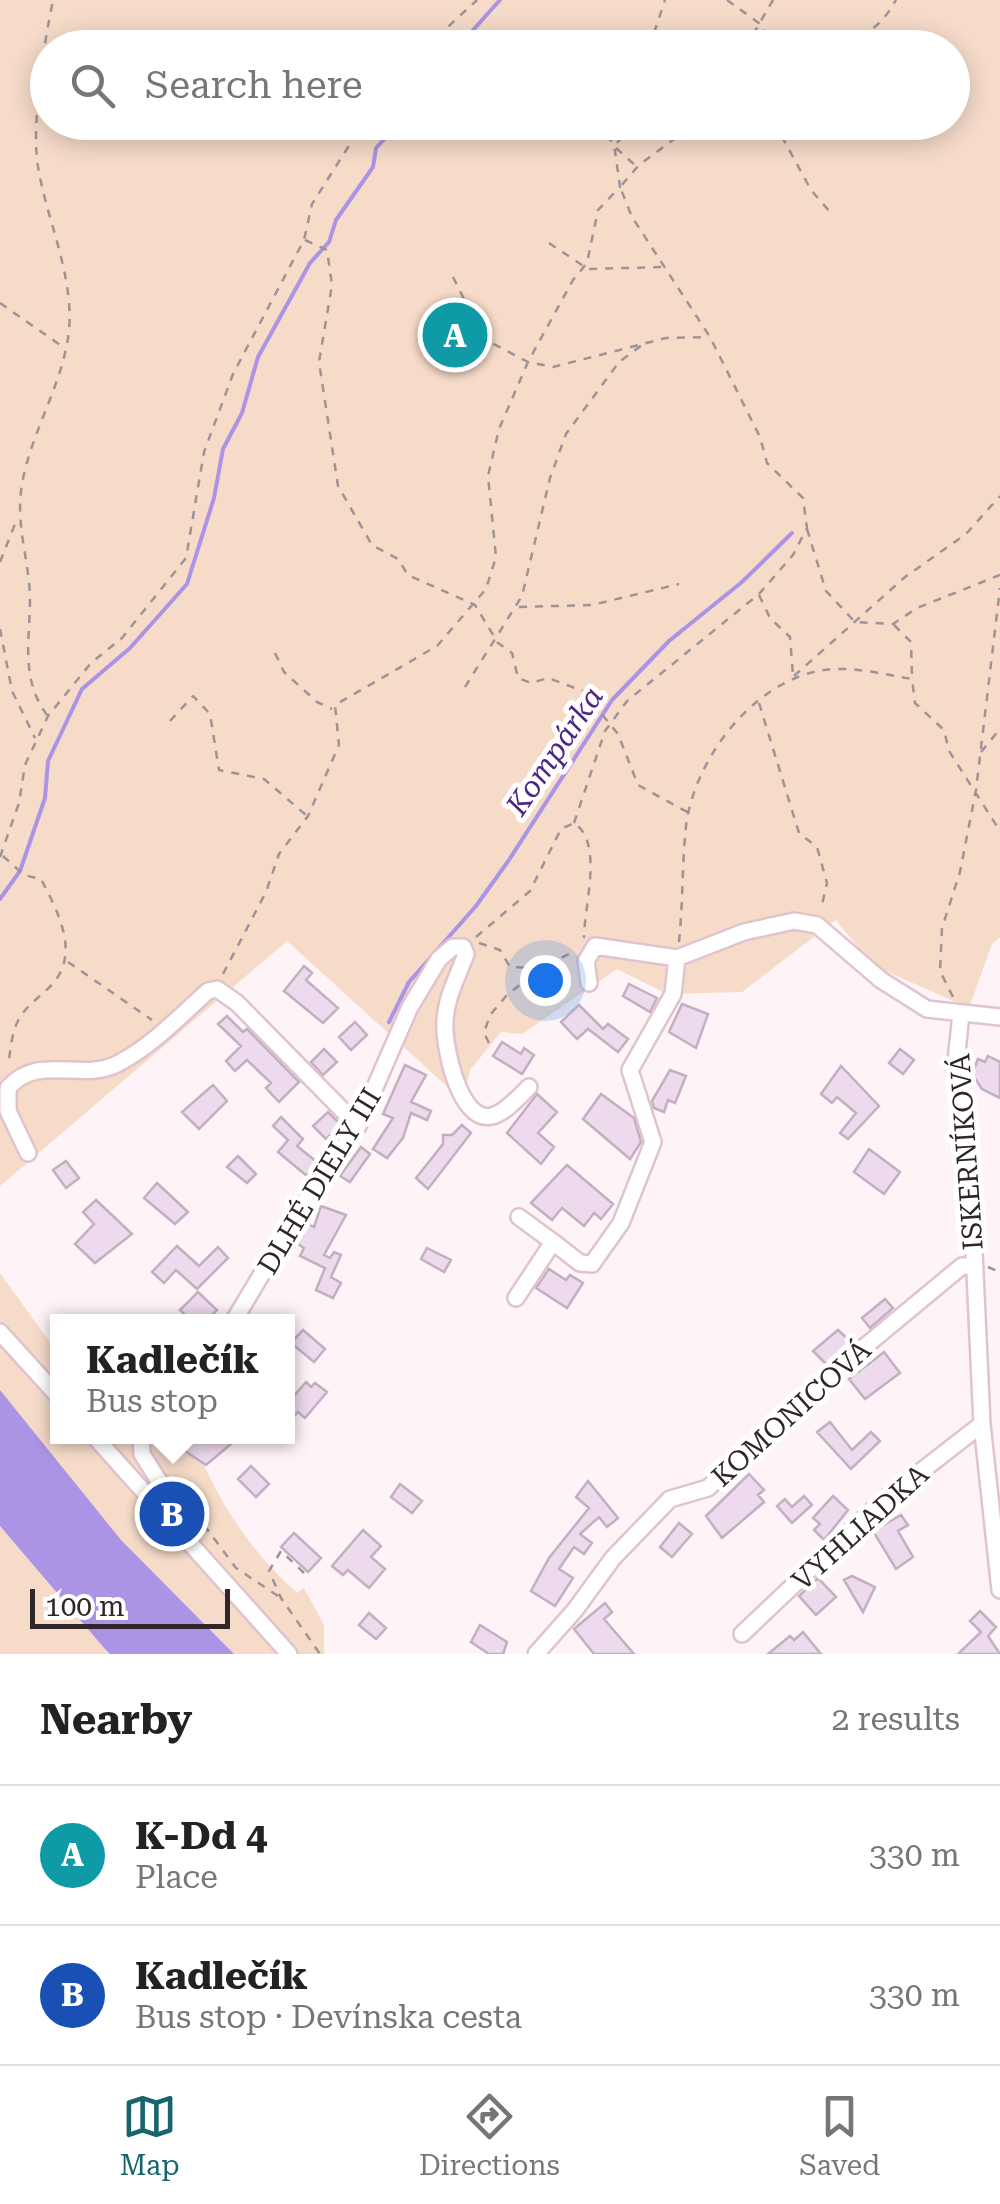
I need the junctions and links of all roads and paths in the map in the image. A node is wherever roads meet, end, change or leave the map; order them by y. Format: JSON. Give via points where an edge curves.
{"nodes":[{"id":1,"x":54,"y":0,"type":"edge"},
{"id":2,"x":478,"y":0,"type":"edge"},
{"id":3,"x":665,"y":0,"type":"edge"},
{"id":4,"x":727,"y":0,"type":"edge"},
{"id":5,"x":773,"y":0,"type":"edge"},
{"id":6,"x":896,"y":0,"type":"edge"},
{"id":7,"x":49,"y":30,"type":"edge"},
{"id":8,"x":446,"y":30,"type":"edge"},
{"id":9,"x":654,"y":30,"type":"edge"},
{"id":10,"x":756,"y":30,"type":"edge"},
{"id":11,"x":764,"y":30,"type":"edge"},
{"id":12,"x":872,"y":30,"type":"edge"},
{"id":13,"x":38,"y":140,"type":"edge"},
{"id":14,"x":353,"y":140,"type":"edge"},
{"id":15,"x":610,"y":140,"type":"edge"},
{"id":16,"x":622,"y":140,"type":"edge"},
{"id":17,"x":672,"y":140,"type":"edge"},
{"id":18,"x":784,"y":140,"type":"edge"},
{"id":19,"x":614,"y":144,"type":"junction"},
{"id":20,"x":636,"y":168,"type":"junction"},
{"id":21,"x":620,"y":187,"type":"junction"},
{"id":22,"x":830,"y":212,"type":"dead end"},
{"id":23,"x":304,"y":240,"type":"junction"},
{"id":24,"x":549,"y":243,"type":"dead end"},
{"id":25,"x":584,"y":266,"type":"junction"},
{"id":26,"x":665,"y":266,"type":"junction"},
{"id":27,"x":453,"y":277,"type":"dead end"},
{"id":28,"x":0,"y":303,"type":"edge"},
{"id":29,"x":710,"y":337,"type":"junction"},
{"id":30,"x":642,"y":345,"type":"junction"},
{"id":31,"x":64,"y":348,"type":"junction"},
{"id":32,"x":528,"y":362,"type":"junction"},
{"id":33,"x":1000,"y":496,"type":"edge"},
{"id":34,"x":17,"y":519,"type":"junction"},
{"id":35,"x":807,"y":528,"type":"junction"},
{"id":36,"x":0,"y":562,"type":"edge"},
{"id":37,"x":1000,"y":576,"type":"edge"},
{"id":38,"x":679,"y":584,"type":"dead end"},
{"id":39,"x":1000,"y":588,"type":"edge"},
{"id":40,"x":758,"y":594,"type":"junction"},
{"id":41,"x":475,"y":605,"type":"junction"},
{"id":42,"x":516,"y":606,"type":"junction"},
{"id":43,"x":855,"y":622,"type":"junction"},
{"id":44,"x":893,"y":624,"type":"junction"},
{"id":45,"x":0,"y":629,"type":"edge"},
{"id":46,"x":496,"y":641,"type":"junction"},
{"id":47,"x":275,"y":653,"type":"dead end"},
{"id":48,"x":793,"y":677,"type":"junction"},
{"id":49,"x":912,"y":678,"type":"junction"},
{"id":50,"x":465,"y":686,"type":"dead end"},
{"id":51,"x":758,"y":702,"type":"junction"},
{"id":52,"x":333,"y":711,"type":"junction"},
{"id":53,"x":48,"y":716,"type":"junction"},
{"id":54,"x":170,"y":721,"type":"dead end"},
{"id":55,"x":610,"y":724,"type":"junction"},
{"id":56,"x":1000,"y":728,"type":"edge"},
{"id":57,"x":35,"y":739,"type":"junction"},
{"id":58,"x":980,"y":753,"type":"junction"},
{"id":59,"x":976,"y":790,"type":"junction"},
{"id":60,"x":689,"y":813,"type":"junction"},
{"id":61,"x":308,"y":816,"type":"junction"},
{"id":62,"x":574,"y":823,"type":"junction"},
{"id":63,"x":1000,"y":831,"type":"edge"},
{"id":64,"x":1,"y":856,"type":"edge"},
{"id":65,"x":818,"y":925,"type":"junction"},
{"id":66,"x":595,"y":946,"type":"junction"},
{"id":67,"x":463,"y":947,"type":"junction"},
{"id":68,"x":677,"y":958,"type":"junction"},
{"id":69,"x":66,"y":961,"type":"junction"},
{"id":70,"x":541,"y":968,"type":"junction"},
{"id":71,"x":589,"y":983,"type":"dead end"},
{"id":72,"x":217,"y":989,"type":"junction"},
{"id":73,"x":962,"y":1014,"type":"junction"},
{"id":74,"x":1000,"y":1017,"type":"edge"},
{"id":75,"x":165,"y":1029,"type":"junction"},
{"id":76,"x":489,"y":1043,"type":"dead end"},
{"id":77,"x":19,"y":1075,"type":"junction"},
{"id":78,"x":528,"y":1088,"type":"dead end"},
{"id":79,"x":358,"y":1126,"type":"junction"},
{"id":80,"x":28,"y":1153,"type":"dead end"},
{"id":81,"x":519,"y":1216,"type":"dead end"},
{"id":82,"x":552,"y":1242,"type":"junction"},
{"id":83,"x":974,"y":1266,"type":"junction"},
{"id":84,"x":516,"y":1298,"type":"dead end"},
{"id":85,"x":238,"y":1314,"type":"edge"},
{"id":86,"x":0,"y":1332,"type":"edge"},
{"id":87,"x":50,"y":1387,"type":"edge"},
{"id":88,"x":982,"y":1424,"type":"junction"},
{"id":89,"x":101,"y":1444,"type":"edge"},
{"id":90,"x":141,"y":1444,"type":"edge"},
{"id":91,"x":995,"y":1493,"type":"edge"},
{"id":92,"x":196,"y":1514,"type":"dead end"},
{"id":93,"x":184,"y":1537,"type":"junction"},
{"id":94,"x":304,"y":1573,"type":"dead end"},
{"id":95,"x":1000,"y":1590,"type":"edge"},
{"id":96,"x":280,"y":1598,"type":"junction"},
{"id":97,"x":742,"y":1634,"type":"dead end"},
{"id":98,"x":288,"y":1654,"type":"edge"},
{"id":99,"x":320,"y":1654,"type":"edge"},
{"id":100,"x":536,"y":1654,"type":"edge"}],
"edges":[{"from":1,"to":7,"type":"path"},
{"from":2,"to":8,"type":"path"},
{"from":3,"to":9,"type":"path"},
{"from":4,"to":11,"type":"path"},
{"from":5,"to":10,"type":"path"},
{"from":6,"to":12,"type":"path"},
{"from":13,"to":31,"type":"path","via":[[37,162],[62,257],[69,331]]},
{"from":14,"to":23,"type":"path","via":[[312,204]]},
{"from":15,"to":19,"type":"path"},
{"from":16,"to":19,"type":"path"},
{"from":17,"to":20,"type":"path"},
{"from":18,"to":22,"type":"path"},
{"from":19,"to":20,"type":"path"},
{"from":19,"to":21,"type":"path"},
{"from":20,"to":21,"type":"path"},
{"from":21,"to":25,"type":"path","via":[[598,210]]},
{"from":21,"to":26,"type":"path"},
{"from":23,"to":41,"type":"path","via":[[328,256],[329,317],[319,362],[338,486],[372,544],[408,575]]},
{"from":23,"to":53,"type":"path","via":[[234,374],[204,452],[186,558]]},
{"from":24,"to":25,"type":"path"},
{"from":25,"to":26,"type":"path"},
{"from":25,"to":32,"type":"path"},
{"from":26,"to":29,"type":"path"},
{"from":27,"to":32,"type":"path","via":[[484,339]]},
{"from":28,"to":31,"type":"path"},
{"from":29,"to":30,"type":"path"},
{"from":29,"to":35,"type":"path","via":[[760,437],[766,463],[803,498]]},
{"from":30,"to":32,"type":"path","via":[[553,367]]},
{"from":30,"to":42,"type":"path","via":[[619,362],[566,434]]},
{"from":31,"to":34,"type":"path","via":[[34,431]]},
{"from":32,"to":41,"type":"path","via":[[499,429],[488,476],[496,557]]},
{"from":33,"to":43,"type":"path","via":[[966,534]]},
{"from":34,"to":36,"type":"path"},
{"from":34,"to":53,"type":"path","via":[[30,596],[25,646],[35,700]]},
{"from":35,"to":40,"type":"path"},
{"from":35,"to":43,"type":"path","via":[[826,591]]},
{"from":37,"to":44,"type":"path"},
{"from":38,"to":42,"type":"path","via":[[592,605]]},
{"from":39,"to":58,"type":"path"},
{"from":40,"to":48,"type":"path","via":[[790,638]]},
{"from":40,"to":55,"type":"path","via":[[649,680]]},
{"from":41,"to":46,"type":"path"},
{"from":41,"to":52,"type":"path","via":[[437,646]]},
{"from":42,"to":46,"type":"path"},
{"from":43,"to":44,"type":"path"},
{"from":43,"to":48,"type":"path"},
{"from":44,"to":49,"type":"path","via":[[911,642]]},
{"from":45,"to":57,"type":"path","via":[[12,691]]},
{"from":46,"to":50,"type":"path"},
{"from":46,"to":55,"type":"path","via":[[512,653],[518,678],[548,678],[582,691]]},
{"from":47,"to":52,"type":"path","via":[[284,672]]},
{"from":48,"to":49,"type":"path","via":[[833,668]]},
{"from":48,"to":51,"type":"path"},
{"from":49,"to":59,"type":"path","via":[[916,703],[944,730],[949,751]]},
{"from":51,"to":60,"type":"path","via":[[709,759]]},
{"from":51,"to":65,"type":"path","via":[[800,832],[817,847],[828,883]]},
{"from":52,"to":61,"type":"path","via":[[339,745]]},
{"from":53,"to":57,"type":"path"},
{"from":54,"to":61,"type":"path","via":[[193,696],[210,714],[219,770],[264,779]]},
{"from":55,"to":60,"type":"path","via":[[638,785]]},
{"from":55,"to":62,"type":"path"},
{"from":56,"to":58,"type":"path"},
{"from":57,"to":64,"type":"path"},
{"from":58,"to":59,"type":"path"},
{"from":59,"to":63,"type":"path"},
{"from":59,"to":73,"type":"path","via":[[942,928],[940,971]]},
{"from":60,"to":68,"type":"path"},
{"from":61,"to":72,"type":"path","via":[[279,854]]},
{"from":62,"to":66,"type":"path","via":[[591,846],[584,939]]},
{"from":62,"to":67,"type":"path","via":[[561,829],[519,903]]},
{"from":64,"to":69,"type":"path","via":[[24,875],[41,879],[65,935]]},
{"from":65,"to":68,"type":"street","via":[[794,921],[744,932]]},
{"from":65,"to":73,"type":"street","via":[[927,1010]]},
{"from":66,"to":68,"type":"street"},
{"from":66,"to":70,"type":"path"},
{"from":66,"to":71,"type":"street","via":[[586,961]]},
{"from":67,"to":70,"type":"path","via":[[482,942],[500,950],[510,967]]},
{"from":67,"to":78,"type":"street","via":[[444,1023],[457,1086],[485,1117],[496,1116]]},
{"from":67,"to":79,"type":"street","name":"DLHÉ DIELY III","via":[[453,947],[428,976]]},
{"from":68,"to":82,"type":"street","via":[[673,994],[630,1070],[653,1142],[643,1177],[592,1264]]},
{"from":69,"to":75,"type":"path"},
{"from":69,"to":77,"type":"path","via":[[16,1024],[8,1059]]},
{"from":70,"to":76,"type":"path","via":[[490,1015],[484,1033]]},
{"from":72,"to":75,"type":"street"},
{"from":72,"to":79,"type":"street"},
{"from":73,"to":74,"type":"street"},
{"from":73,"to":83,"type":"street","name":"ISKERNÍKOVÁ","via":[[955,1071],[968,1122]]},
{"from":75,"to":77,"type":"street","via":[[114,1066]]},
{"from":77,"to":80,"type":"street","via":[[8,1088],[8,1112]]},
{"from":79,"to":85,"type":"street","name":"DLHÉ DIELY III"},
{"from":81,"to":82,"type":"street"},
{"from":82,"to":84,"type":"street"},
{"from":83,"to":88,"type":"street","name":"ISKERNÍKOVÁ"},
{"from":83,"to":100,"type":"street","name":"KOMONICOVÁ","via":[[962,1266],[870,1342],[708,1488],[670,1499]]},
{"from":86,"to":87,"type":"street"},
{"from":88,"to":91,"type":"street","name":"ISKERNÍKOVÁ"},
{"from":88,"to":97,"type":"street","name":"VYHLIADKA","via":[[879,1504]]},
{"from":89,"to":93,"type":"street"},
{"from":90,"to":93,"type":"street","via":[[188,1527]]},
{"from":91,"to":95,"type":"street","name":"ISKERNÍKOVÁ"},
{"from":92,"to":96,"type":"path","via":[[236,1568]]},
{"from":93,"to":98,"type":"street"},
{"from":94,"to":96,"type":"path","via":[[281,1551],[269,1571]]},
{"from":96,"to":99,"type":"path"}]}
